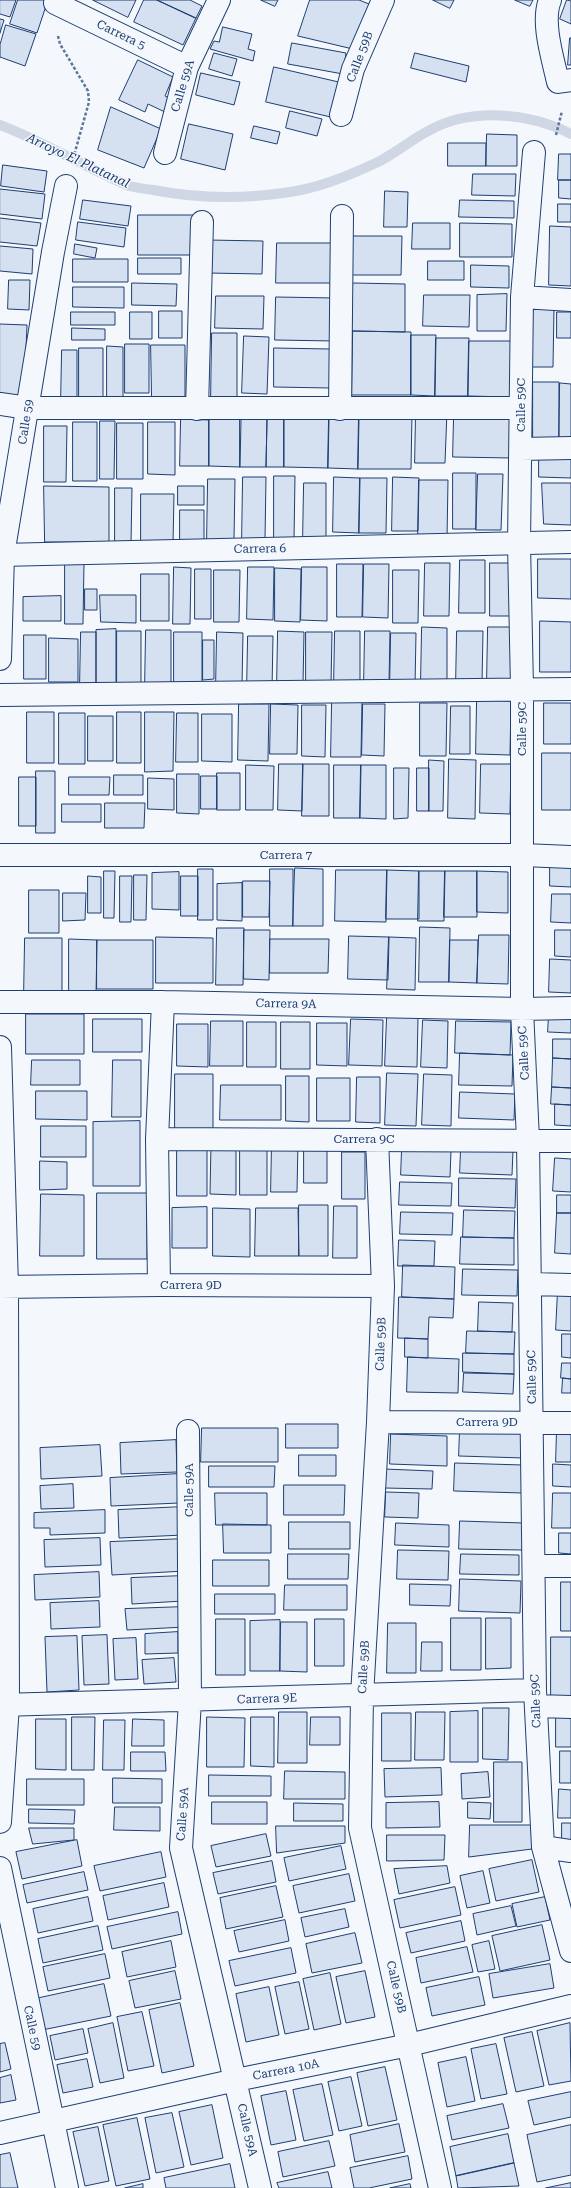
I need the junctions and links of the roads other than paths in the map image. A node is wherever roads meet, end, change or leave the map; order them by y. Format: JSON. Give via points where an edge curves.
{"nodes":[{"id":1,"x":219,"y":0,"type":"edge"},
{"id":2,"x":383,"y":0,"type":"edge"},
{"id":3,"x":550,"y":0,"type":"edge"},
{"id":4,"x":55,"y":1,"type":"edge"},
{"id":5,"x":187,"y":67,"type":"junction"},
{"id":6,"x":565,"y":81,"type":"edge"},
{"id":7,"x":341,"y":115,"type":"dead end"},
{"id":8,"x":165,"y":152,"type":"dead end"},
{"id":9,"x":534,"y":152,"type":"dead end"},
{"id":10,"x":66,"y":186,"type":"road end"},
{"id":11,"x":342,"y":216,"type":"dead end"},
{"id":12,"x":202,"y":222,"type":"dead end"},
{"id":13,"x":522,"y":297,"type":"junction"},
{"id":14,"x":571,"y":300,"type":"edge"},
{"id":15,"x":0,"y":404,"type":"edge"},
{"id":16,"x":28,"y":408,"type":"junction"},
{"id":17,"x":520,"y":408,"type":"junction"},
{"id":18,"x":197,"y":409,"type":"junction"},
{"id":19,"x":340,"y":409,"type":"junction"},
{"id":20,"x":571,"y":448,"type":"edge"},
{"id":21,"x":521,"y":449,"type":"junction"},
{"id":22,"x":571,"y":542,"type":"edge"},
{"id":23,"x":519,"y":544,"type":"junction"},
{"id":24,"x":1,"y":555,"type":"edge"},
{"id":25,"x":0,"y":659,"type":"edge"},
{"id":26,"x":522,"y":688,"type":"junction"},
{"id":27,"x":571,"y":689,"type":"edge"},
{"id":28,"x":0,"y":695,"type":"edge"},
{"id":29,"x":0,"y":855,"type":"edge"},
{"id":30,"x":523,"y":855,"type":"junction"},
{"id":31,"x":571,"y":857,"type":"edge"},
{"id":32,"x":0,"y":1002,"type":"edge"},
{"id":33,"x":164,"y":1002,"type":"junction"},
{"id":34,"x":571,"y":1008,"type":"edge"},
{"id":35,"x":522,"y":1009,"type":"junction"},
{"id":36,"x":0,"y":1046,"type":"edge"},
{"id":37,"x":157,"y":1139,"type":"junction"},
{"id":38,"x":377,"y":1139,"type":"junction"},
{"id":39,"x":528,"y":1140,"type":"junction"},
{"id":40,"x":1,"y":1141,"type":"edge"},
{"id":41,"x":571,"y":1141,"type":"edge"},
{"id":42,"x":531,"y":1284,"type":"junction"},
{"id":43,"x":159,"y":1285,"type":"junction"},
{"id":44,"x":571,"y":1285,"type":"edge"},
{"id":45,"x":383,"y":1286,"type":"junction"},
{"id":46,"x":3,"y":1287,"type":"edge"},
{"id":47,"x":378,"y":1422,"type":"junction"},
{"id":48,"x":532,"y":1423,"type":"junction"},
{"id":49,"x":571,"y":1424,"type":"edge"},
{"id":50,"x":188,"y":1431,"type":"dead end"},
{"id":51,"x":534,"y":1566,"type":"junction"},
{"id":52,"x":571,"y":1566,"type":"edge"},
{"id":53,"x":362,"y":1696,"type":"junction"},
{"id":54,"x":535,"y":1698,"type":"junction"},
{"id":55,"x":190,"y":1701,"type":"junction"},
{"id":56,"x":4,"y":1705,"type":"edge"},
{"id":57,"x":571,"y":1707,"type":"edge"},
{"id":58,"x":0,"y":1822,"type":"edge"},
{"id":59,"x":543,"y":1847,"type":"junction"},
{"id":60,"x":571,"y":1851,"type":"edge"},
{"id":61,"x":0,"y":1868,"type":"edge"},
{"id":62,"x":571,"y":1951,"type":"edge"},
{"id":63,"x":571,"y":2006,"type":"edge"},
{"id":64,"x":409,"y":2045,"type":"junction"},
{"id":65,"x":236,"y":2080,"type":"junction"},
{"id":66,"x":52,"y":2121,"type":"junction"},
{"id":67,"x":0,"y":2132,"type":"edge"},
{"id":68,"x":66,"y":2188,"type":"edge"},
{"id":69,"x":260,"y":2188,"type":"edge"},
{"id":70,"x":440,"y":2188,"type":"edge"}],
"edges":[{"from":1,"to":5,"type":"street","name":"Calle 59A"},
{"from":2,"to":7,"type":"street","name":"Calle 59B","via":[[352,69]]},
{"from":3,"to":6,"type":"street","via":[[547,8],[550,46]]},
{"from":4,"to":5,"type":"street","name":"Carrera 5"},
{"from":5,"to":8,"type":"street","name":"Calle 59A"},
{"from":9,"to":13,"type":"street","name":"Calle 59C"},
{"from":10,"to":16,"type":"street","name":"Calle 59","via":[[50,267]]},
{"from":11,"to":19,"type":"street"},
{"from":12,"to":18,"type":"street"},
{"from":13,"to":14,"type":"street"},
{"from":13,"to":17,"type":"street","name":"Calle 59C"},
{"from":15,"to":16,"type":"street"},
{"from":16,"to":18,"type":"street"},
{"from":16,"to":24,"type":"street","name":"Calle 59"},
{"from":17,"to":19,"type":"street"},
{"from":17,"to":21,"type":"street","name":"Calle 59C"},
{"from":18,"to":19,"type":"street"},
{"from":20,"to":21,"type":"street"},
{"from":21,"to":23,"type":"street","name":"Calle 59C"},
{"from":22,"to":23,"type":"street","name":"Carrera 6"},
{"from":23,"to":24,"type":"street","name":"Carrera 6"},
{"from":23,"to":26,"type":"street","name":"Calle 59C"},
{"from":24,"to":25,"type":"street","name":"Calle 59"},
{"from":26,"to":27,"type":"street"},
{"from":26,"to":28,"type":"street"},
{"from":26,"to":30,"type":"street","name":"Calle 59C"},
{"from":29,"to":30,"type":"street","name":"Carrera 7"},
{"from":30,"to":31,"type":"street","name":"Carrera 7"},
{"from":30,"to":35,"type":"street","name":"Calle 59C"},
{"from":32,"to":33,"type":"street","name":"Carrera 9A"},
{"from":33,"to":35,"type":"street","name":"Carrera 9A"},
{"from":33,"to":37,"type":"street"},
{"from":34,"to":35,"type":"street","name":"Carrera 9A"},
{"from":35,"to":39,"type":"street","name":"Calle 59C"},
{"from":36,"to":40,"type":"street"},
{"from":37,"to":38,"type":"street","name":"Carrera 9C"},
{"from":37,"to":43,"type":"street"},
{"from":38,"to":39,"type":"street","name":"Carrera 9C"},
{"from":38,"to":45,"type":"street","name":"Calle 59B"},
{"from":39,"to":41,"type":"street","name":"Carrera 9C"},
{"from":39,"to":42,"type":"street","name":"Calle 59C"},
{"from":40,"to":46,"type":"street"},
{"from":42,"to":44,"type":"street"},
{"from":42,"to":48,"type":"street","name":"Calle 59C"},
{"from":43,"to":45,"type":"street","name":"Carrera 9D"},
{"from":43,"to":46,"type":"street","name":"Carrera 9D"},
{"from":45,"to":47,"type":"street","name":"Calle 59B"},
{"from":46,"to":56,"type":"street"},
{"from":47,"to":48,"type":"street","name":"Carrera 9D"},
{"from":47,"to":53,"type":"street","name":"Calle 59B"},
{"from":48,"to":49,"type":"street","name":"Carrera 9D"},
{"from":48,"to":51,"type":"street","name":"Calle 59C"},
{"from":50,"to":55,"type":"street","name":"Calle 59A"},
{"from":51,"to":52,"type":"street"},
{"from":51,"to":54,"type":"street","name":"Calle 59C"},
{"from":53,"to":54,"type":"street","name":"Carrera 9E"},
{"from":53,"to":55,"type":"street","name":"Carrera 9E"},
{"from":53,"to":64,"type":"street","name":"Calle 59B","via":[[360,1828]]},
{"from":54,"to":57,"type":"street","name":"Carrera 9E"},
{"from":54,"to":59,"type":"street","name":"Calle 59C"},
{"from":55,"to":56,"type":"street","name":"Carrera 9E"},
{"from":55,"to":65,"type":"street","name":"Calle 59A","via":[[181,1848]]},
{"from":56,"to":58,"type":"street"},
{"from":59,"to":60,"type":"street"},
{"from":59,"to":62,"type":"street","name":"Calle 59C"},
{"from":61,"to":66,"type":"street","name":"Calle 59"},
{"from":63,"to":64,"type":"street","name":"Carrera 10A"},
{"from":64,"to":65,"type":"street","name":"Carrera 10A"},
{"from":64,"to":70,"type":"street","name":"Calle 59B"},
{"from":65,"to":66,"type":"street","name":"Carrera 10A"},
{"from":65,"to":69,"type":"street","name":"Calle 59A"},
{"from":66,"to":67,"type":"street","name":"Carrera 10A"},
{"from":66,"to":68,"type":"street","name":"Calle 59"}]}
